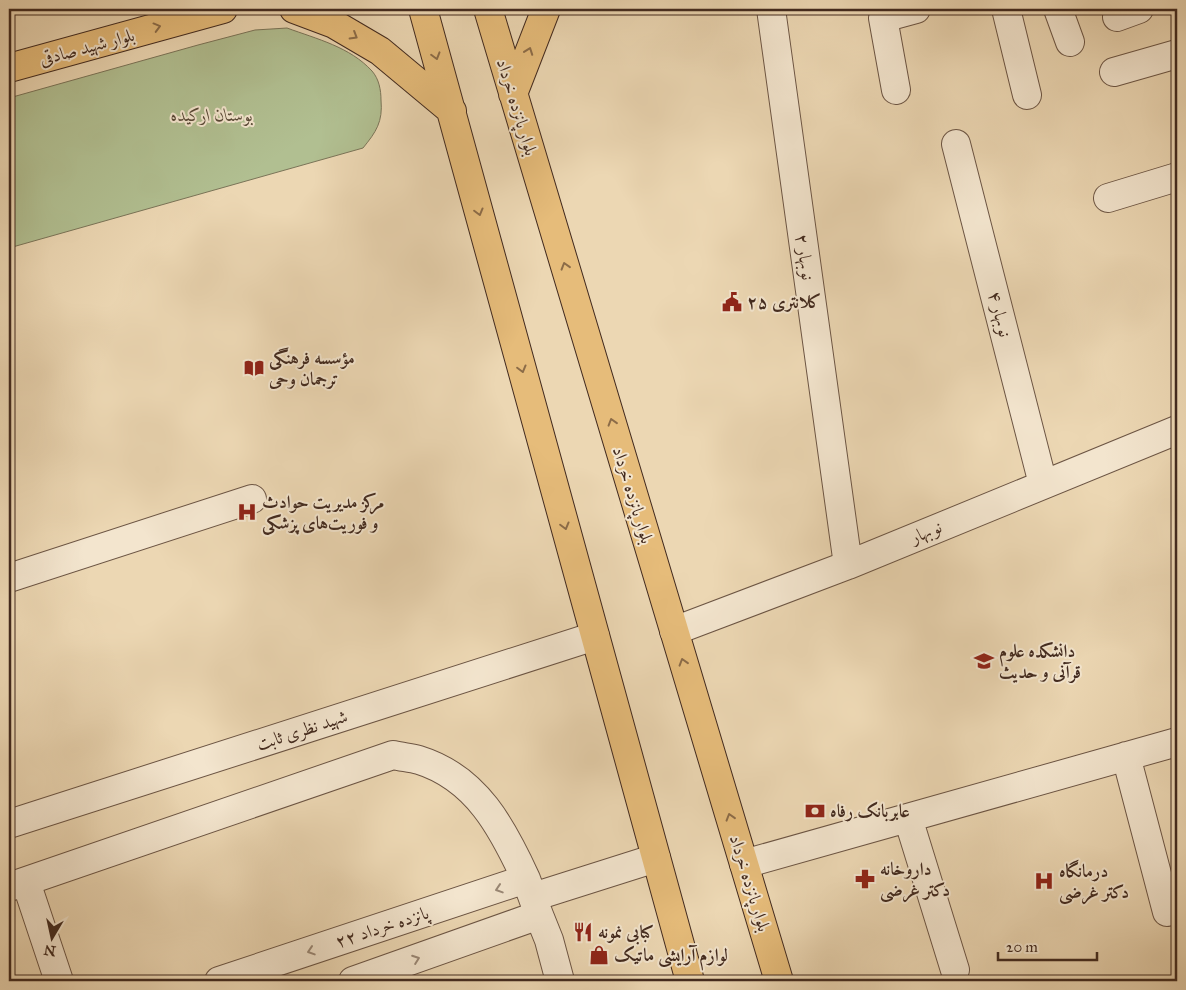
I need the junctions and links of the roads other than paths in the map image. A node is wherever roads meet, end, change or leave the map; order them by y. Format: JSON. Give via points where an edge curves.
{"nodes":[{"id":1,"x":223,"y":9,"type":"edge"},
{"id":2,"x":294,"y":9,"type":"edge"},
{"id":3,"x":423,"y":9,"type":"edge"},
{"id":4,"x":488,"y":9,"type":"edge"},
{"id":5,"x":546,"y":9,"type":"edge"},
{"id":6,"x":771,"y":9,"type":"edge"},
{"id":7,"x":916,"y":9,"type":"edge"},
{"id":8,"x":1006,"y":9,"type":"edge"},
{"id":9,"x":1058,"y":9,"type":"edge"},
{"id":10,"x":1070,"y":42,"type":"dead end"},
{"id":11,"x":1177,"y":54,"type":"edge"},
{"id":12,"x":9,"y":68,"type":"edge"},
{"id":13,"x":1114,"y":72,"type":"dead end"},
{"id":14,"x":896,"y":90,"type":"dead end"},
{"id":15,"x":513,"y":94,"type":"junction"},
{"id":16,"x":1027,"y":95,"type":"dead end"},
{"id":17,"x":452,"y":110,"type":"junction"},
{"id":18,"x":956,"y":144,"type":"dead end"},
{"id":19,"x":1177,"y":176,"type":"edge"},
{"id":20,"x":1108,"y":198,"type":"dead end"},
{"id":21,"x":1177,"y":430,"type":"edge"},
{"id":22,"x":1043,"y":484,"type":"junction"},
{"id":23,"x":252,"y":499,"type":"dead end"},
{"id":24,"x":848,"y":565,"type":"junction"},
{"id":25,"x":9,"y":578,"type":"edge"},
{"id":26,"x":674,"y":631,"type":"junction"},
{"id":27,"x":595,"y":636,"type":"junction"},
{"id":28,"x":1177,"y":742,"type":"edge"},
{"id":29,"x":1126,"y":756,"type":"junction"},
{"id":30,"x":11,"y":816,"type":"edge"},
{"id":31,"x":908,"y":818,"type":"junction"},
{"id":32,"x":656,"y":858,"type":"junction"},
{"id":33,"x":744,"y":864,"type":"junction"},
{"id":34,"x":17,"y":884,"type":"edge"},
{"id":35,"x":533,"y":897,"type":"junction"},
{"id":36,"x":1167,"y":912,"type":"dead end"},
{"id":37,"x":954,"y":970,"type":"dead end"},
{"id":38,"x":60,"y":981,"type":"edge"},
{"id":39,"x":219,"y":981,"type":"edge"},
{"id":40,"x":353,"y":981,"type":"edge"},
{"id":41,"x":560,"y":981,"type":"edge"},
{"id":42,"x":690,"y":981,"type":"edge"},
{"id":43,"x":779,"y":981,"type":"edge"}],
"edges":[{"from":12,"to":1,"type":"main road","name":"بلوار شهید صادقی","one_way":true},
{"from":2,"to":17,"type":"main road","one_way":true,"via":[[334,24],[380,51]]},
{"from":3,"to":17,"type":"main road","one_way":true},
{"from":4,"to":15,"type":"main road","name":"بلوار پانزده خرداد"},
{"from":15,"to":5,"type":"main road","one_way":true},
{"from":6,"to":24,"type":"street","name":"نوبهار ۲"},
{"from":7,"to":14,"type":"street","via":[[883,18]]},
{"from":8,"to":16,"type":"street"},
{"from":9,"to":10,"type":"street"},
{"from":11,"to":13,"type":"street"},
{"from":26,"to":15,"type":"main road","name":"بلوار پانزده خرداد","one_way":true},
{"from":17,"to":27,"type":"main road","one_way":true},
{"from":18,"to":22,"type":"street","name":"نوبهار ۴"},
{"from":19,"to":20,"type":"street"},
{"from":21,"to":22,"type":"street","name":"نوبهار"},
{"from":22,"to":24,"type":"street","name":"نوبهار"},
{"from":23,"to":25,"type":"street"},
{"from":24,"to":26,"type":"street","name":"نوبهار"},
{"from":33,"to":26,"type":"main road","name":"بلوار پانزده خرداد","one_way":true},
{"from":27,"to":30,"type":"street","name":"شهید نظری ثابت"},
{"from":27,"to":32,"type":"main road"},
{"from":28,"to":29,"type":"street"},
{"from":29,"to":31,"type":"street"},
{"from":29,"to":36,"type":"street"},
{"from":31,"to":33,"type":"street"},
{"from":31,"to":37,"type":"street"},
{"from":32,"to":35,"type":"street","name":"پانزده خرداد ۲۲"},
{"from":32,"to":42,"type":"main road"},
{"from":33,"to":43,"type":"main road","name":"بلوار پانزده خرداد"},
{"from":34,"to":35,"type":"street","via":[[393,755],[420,761],[448,774],[471,790],[491,813],[509,842]]},
{"from":34,"to":38,"type":"street"},
{"from":35,"to":39,"type":"street","name":"پانزده خرداد ۲۲","one_way":true},
{"from":40,"to":35,"type":"street","name":"پانزده خرداد ۲۲","one_way":true},
{"from":35,"to":41,"type":"street"}]}
